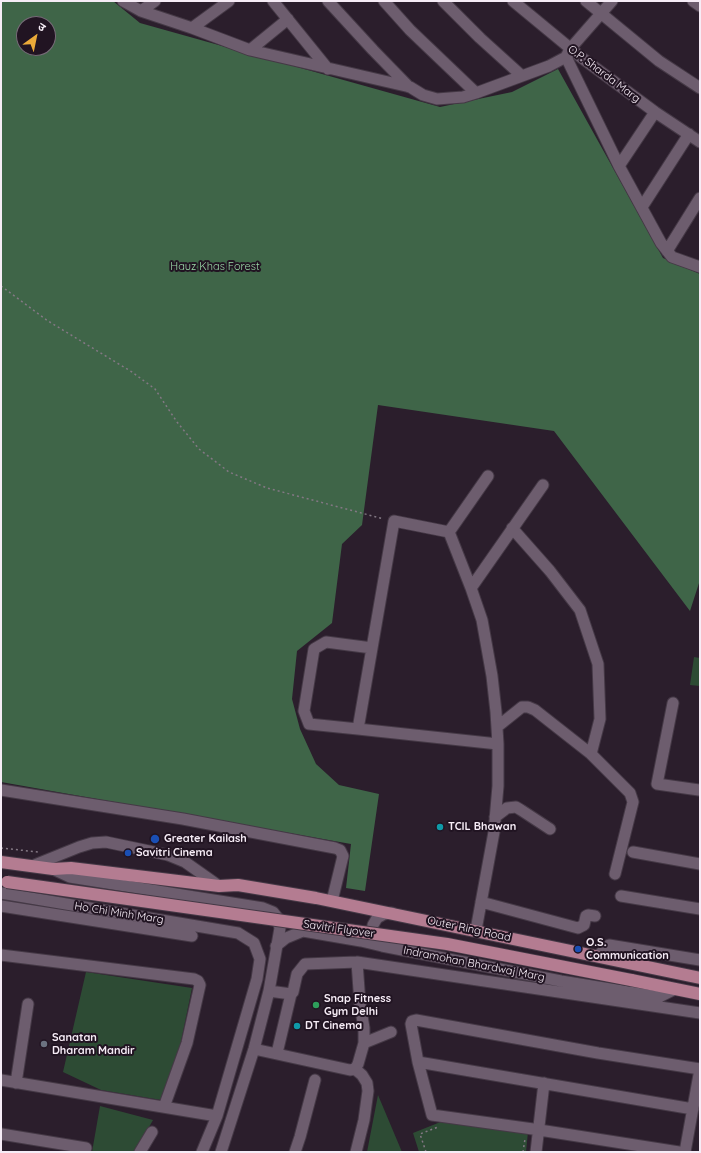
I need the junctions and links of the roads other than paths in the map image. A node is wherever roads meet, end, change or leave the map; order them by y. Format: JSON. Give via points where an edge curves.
{"nodes":[{"id":1,"x":123,"y":1,"type":"edge"},
{"id":2,"x":155,"y":1,"type":"edge"},
{"id":3,"x":229,"y":1,"type":"edge"},
{"id":4,"x":274,"y":1,"type":"edge"},
{"id":5,"x":328,"y":1,"type":"edge"},
{"id":6,"x":384,"y":1,"type":"edge"},
{"id":7,"x":443,"y":1,"type":"edge"},
{"id":8,"x":513,"y":1,"type":"edge"},
{"id":9,"x":586,"y":1,"type":"edge"},
{"id":10,"x":612,"y":1,"type":"edge"},
{"id":11,"x":693,"y":1,"type":"edge"},
{"id":12,"x":700,"y":6,"type":"edge"},
{"id":13,"x":141,"y":12,"type":"junction"},
{"id":14,"x":601,"y":14,"type":"junction"},
{"id":15,"x":288,"y":19,"type":"junction"},
{"id":16,"x":192,"y":28,"type":"junction"},
{"id":17,"x":250,"y":50,"type":"junction"},
{"id":18,"x":568,"y":53,"type":"junction"},
{"id":19,"x":328,"y":69,"type":"junction"},
{"id":20,"x":522,"y":76,"type":"junction"},
{"id":21,"x":410,"y":87,"type":"junction"},
{"id":22,"x":700,"y":88,"type":"edge"},
{"id":23,"x":476,"y":93,"type":"junction"},
{"id":24,"x":655,"y":112,"type":"junction"},
{"id":25,"x":689,"y":134,"type":"junction"},
{"id":26,"x":700,"y":142,"type":"edge"},
{"id":27,"x":619,"y":166,"type":"junction"},
{"id":28,"x":700,"y":198,"type":"edge"},
{"id":29,"x":642,"y":207,"type":"junction"},
{"id":30,"x":667,"y":251,"type":"junction"},
{"id":31,"x":700,"y":267,"type":"edge"},
{"id":32,"x":488,"y":476,"type":"dead end"},
{"id":33,"x":543,"y":485,"type":"dead end"},
{"id":34,"x":512,"y":528,"type":"junction"},
{"id":35,"x":449,"y":532,"type":"junction"},
{"id":36,"x":471,"y":588,"type":"junction"},
{"id":37,"x":372,"y":648,"type":"junction"},
{"id":38,"x":673,"y":703,"type":"dead end"},
{"id":39,"x":497,"y":727,"type":"junction"},
{"id":40,"x":358,"y":729,"type":"junction"},
{"id":41,"x":498,"y":744,"type":"junction"},
{"id":42,"x":591,"y":754,"type":"junction"},
{"id":43,"x":700,"y":789,"type":"edge"},
{"id":44,"x":1,"y":790,"type":"edge"},
{"id":45,"x":495,"y":818,"type":"junction"},
{"id":46,"x":550,"y":829,"type":"dead end"},
{"id":47,"x":633,"y":852,"type":"dead end"},
{"id":48,"x":1,"y":862,"type":"edge"},
{"id":49,"x":700,"y":864,"type":"edge"},
{"id":50,"x":32,"y":866,"type":"junction"},
{"id":51,"x":53,"y":869,"type":"junction"},
{"id":52,"x":615,"y":874,"type":"dead end"},
{"id":53,"x":4,"y":881,"type":"edge"},
{"id":54,"x":219,"y":886,"type":"junction"},
{"id":55,"x":1,"y":893,"type":"edge"},
{"id":56,"x":184,"y":894,"type":"junction"},
{"id":57,"x":622,"y":896,"type":"dead end"},
{"id":58,"x":332,"y":901,"type":"junction"},
{"id":59,"x":481,"y":902,"type":"junction"},
{"id":60,"x":1,"y":906,"type":"edge"},
{"id":61,"x":700,"y":909,"type":"edge"},
{"id":62,"x":392,"y":913,"type":"junction"},
{"id":63,"x":595,"y":916,"type":"dead end"},
{"id":64,"x":178,"y":922,"type":"junction"},
{"id":65,"x":476,"y":930,"type":"junction"},
{"id":66,"x":192,"y":936,"type":"dead end"},
{"id":67,"x":276,"y":946,"type":"junction"},
{"id":68,"x":382,"y":946,"type":"junction"},
{"id":69,"x":1,"y":955,"type":"edge"},
{"id":70,"x":598,"y":956,"type":"junction"},
{"id":71,"x":700,"y":960,"type":"edge"},
{"id":72,"x":359,"y":962,"type":"junction"},
{"id":73,"x":700,"y":978,"type":"edge"},
{"id":74,"x":675,"y":989,"type":"junction"},
{"id":75,"x":268,"y":991,"type":"junction"},
{"id":76,"x":291,"y":994,"type":"junction"},
{"id":77,"x":700,"y":994,"type":"edge"},
{"id":78,"x":28,"y":1004,"type":"dead end"},
{"id":79,"x":700,"y":1013,"type":"edge"},
{"id":80,"x":391,"y":1032,"type":"dead end"},
{"id":81,"x":364,"y":1043,"type":"junction"},
{"id":82,"x":254,"y":1049,"type":"junction"},
{"id":83,"x":277,"y":1053,"type":"junction"},
{"id":84,"x":418,"y":1062,"type":"junction"},
{"id":85,"x":355,"y":1069,"type":"junction"},
{"id":86,"x":700,"y":1069,"type":"edge"},
{"id":87,"x":1,"y":1080,"type":"edge"},
{"id":88,"x":315,"y":1080,"type":"dead end"},
{"id":89,"x":16,"y":1083,"type":"junction"},
{"id":90,"x":544,"y":1084,"type":"junction"},
{"id":91,"x":164,"y":1107,"type":"junction"},
{"id":92,"x":693,"y":1109,"type":"junction"},
{"id":93,"x":217,"y":1116,"type":"junction"},
{"id":94,"x":539,"y":1130,"type":"junction"},
{"id":95,"x":152,"y":1132,"type":"dead end"},
{"id":96,"x":1,"y":1134,"type":"edge"},
{"id":97,"x":86,"y":1148,"type":"dead end"},
{"id":98,"x":140,"y":1152,"type":"edge"},
{"id":99,"x":202,"y":1152,"type":"edge"},
{"id":100,"x":221,"y":1152,"type":"edge"},
{"id":101,"x":295,"y":1152,"type":"edge"},
{"id":102,"x":356,"y":1152,"type":"edge"},
{"id":103,"x":536,"y":1152,"type":"edge"},
{"id":104,"x":679,"y":1152,"type":"edge"},
{"id":105,"x":685,"y":1152,"type":"edge"}],
"edges":[{"from":1,"to":13,"type":"street"},
{"from":2,"to":13,"type":"street"},
{"from":3,"to":16,"type":"street"},
{"from":4,"to":15,"type":"street"},
{"from":5,"to":21,"type":"street"},
{"from":6,"to":23,"type":"street","via":[[410,30]]},
{"from":7,"to":20,"type":"street"},
{"from":8,"to":18,"type":"street","name":"O.P. Sharda Marg"},
{"from":9,"to":14,"type":"street"},
{"from":10,"to":14,"type":"street"},
{"from":11,"to":12,"type":"street"},
{"from":13,"to":16,"type":"street"},
{"from":14,"to":18,"type":"street"},
{"from":14,"to":22,"type":"street","via":[[659,61]]},
{"from":15,"to":17,"type":"street"},
{"from":15,"to":19,"type":"street"},
{"from":16,"to":17,"type":"street"},
{"from":17,"to":19,"type":"street"},
{"from":18,"to":20,"type":"street","via":[[549,66]]},
{"from":18,"to":24,"type":"street","name":"O.P. Sharda Marg"},
{"from":18,"to":27,"type":"street"},
{"from":19,"to":21,"type":"street"},
{"from":20,"to":23,"type":"street"},
{"from":21,"to":23,"type":"street","via":[[437,99]]},
{"from":24,"to":25,"type":"street","name":"O.P. Sharda Marg"},
{"from":24,"to":27,"type":"street"},
{"from":25,"to":26,"type":"street","name":"O.P. Sharda Marg"},
{"from":25,"to":29,"type":"street"},
{"from":27,"to":29,"type":"street"},
{"from":28,"to":30,"type":"street"},
{"from":29,"to":30,"type":"street"},
{"from":30,"to":31,"type":"street","via":[[672,257]]},
{"from":32,"to":35,"type":"street"},
{"from":33,"to":34,"type":"street"},
{"from":34,"to":36,"type":"street"},
{"from":34,"to":42,"type":"street","via":[[580,610],[598,664],[600,719]]},
{"from":35,"to":36,"type":"street"},
{"from":35,"to":37,"type":"street","via":[[394,521]]},
{"from":36,"to":39,"type":"street","via":[[482,620],[488,649]]},
{"from":37,"to":40,"type":"street"},
{"from":37,"to":40,"type":"street","via":[[326,642],[314,650],[304,711],[309,724]]},
{"from":38,"to":43,"type":"street","via":[[657,784]]},
{"from":39,"to":41,"type":"street"},
{"from":39,"to":42,"type":"street","via":[[522,707],[528,707]]},
{"from":40,"to":41,"type":"street"},
{"from":41,"to":45,"type":"street"},
{"from":42,"to":52,"type":"street","via":[[630,793],[633,802]]},
{"from":44,"to":58,"type":"street","via":[[182,819],[335,848],[340,850],[343,856]]},
{"from":45,"to":46,"type":"street","via":[[507,808],[516,807]]},
{"from":45,"to":59,"type":"street"},
{"from":47,"to":49,"type":"street"},
{"from":48,"to":50,"type":"main road"},
{"from":50,"to":51,"type":"main road"},
{"from":50,"to":54,"type":"street","via":[[79,846],[106,842],[168,854],[185,862]]},
{"from":51,"to":54,"type":"main road","via":[[71,868]]},
{"from":51,"to":56,"type":"street","via":[[70,877]]},
{"from":53,"to":74,"type":"main road","name":"Savitri Flyover","bridge":true,"via":[[447,944]]},
{"from":54,"to":58,"type":"main road","name":"Outer Ring Road","via":[[238,885]]},
{"from":55,"to":64,"type":"street","name":"Ho Chi Minh Marg"},
{"from":56,"to":64,"type":"street","via":[[194,902],[194,915],[190,920]]},
{"from":56,"to":67,"type":"street","via":[[273,912],[280,922]]},
{"from":57,"to":61,"type":"street"},
{"from":58,"to":62,"type":"main road","name":"Outer Ring Road"},
{"from":59,"to":63,"type":"street","via":[[578,928],[584,925],[586,916]]},
{"from":59,"to":65,"type":"street"},
{"from":60,"to":66,"type":"street"},
{"from":62,"to":65,"type":"main road","name":"Outer Ring Road"},
{"from":62,"to":68,"type":"street","via":[[380,916],[372,925],[375,941]]},
{"from":64,"to":93,"type":"street","name":"Ho Chi Minh Marg","via":[[238,933],[254,943],[260,959],[257,979]]},
{"from":65,"to":70,"type":"main road","name":"Outer Ring Road"},
{"from":67,"to":68,"type":"street","name":"Indramohan Bhardwaj Marg","via":[[286,938],[304,931]]},
{"from":67,"to":75,"type":"street"},
{"from":68,"to":74,"type":"street","name":"Indramohan Bhardwaj Marg","via":[[561,981],[659,997]]},
{"from":69,"to":91,"type":"street","via":[[198,981],[200,985],[187,1043]]},
{"from":70,"to":71,"type":"street","via":[[609,945]]},
{"from":70,"to":73,"type":"main road","name":"Outer Ring Road"},
{"from":72,"to":76,"type":"street","via":[[305,964],[297,974]]},
{"from":72,"to":79,"type":"street"},
{"from":72,"to":81,"type":"street"},
{"from":74,"to":77,"type":"main road"},
{"from":75,"to":76,"type":"street"},
{"from":75,"to":82,"type":"street"},
{"from":76,"to":83,"type":"street"},
{"from":78,"to":89,"type":"street"},
{"from":80,"to":81,"type":"street"},
{"from":81,"to":85,"type":"street"},
{"from":82,"to":83,"type":"street"},
{"from":82,"to":100,"type":"street"},
{"from":83,"to":85,"type":"street"},
{"from":84,"to":86,"type":"street","via":[[410,1024],[416,1020]]},
{"from":84,"to":90,"type":"street"},
{"from":84,"to":94,"type":"street","via":[[432,1115]]},
{"from":85,"to":102,"type":"street","via":[[367,1083],[368,1091]]},
{"from":86,"to":92,"type":"street"},
{"from":87,"to":89,"type":"street"},
{"from":88,"to":101,"type":"street"},
{"from":89,"to":91,"type":"street"},
{"from":90,"to":92,"type":"street"},
{"from":90,"to":94,"type":"street"},
{"from":91,"to":93,"type":"street"},
{"from":92,"to":105,"type":"street"},
{"from":93,"to":99,"type":"street"},
{"from":94,"to":103,"type":"street"},
{"from":94,"to":104,"type":"street"},
{"from":95,"to":98,"type":"street"},
{"from":96,"to":97,"type":"street"}]}
